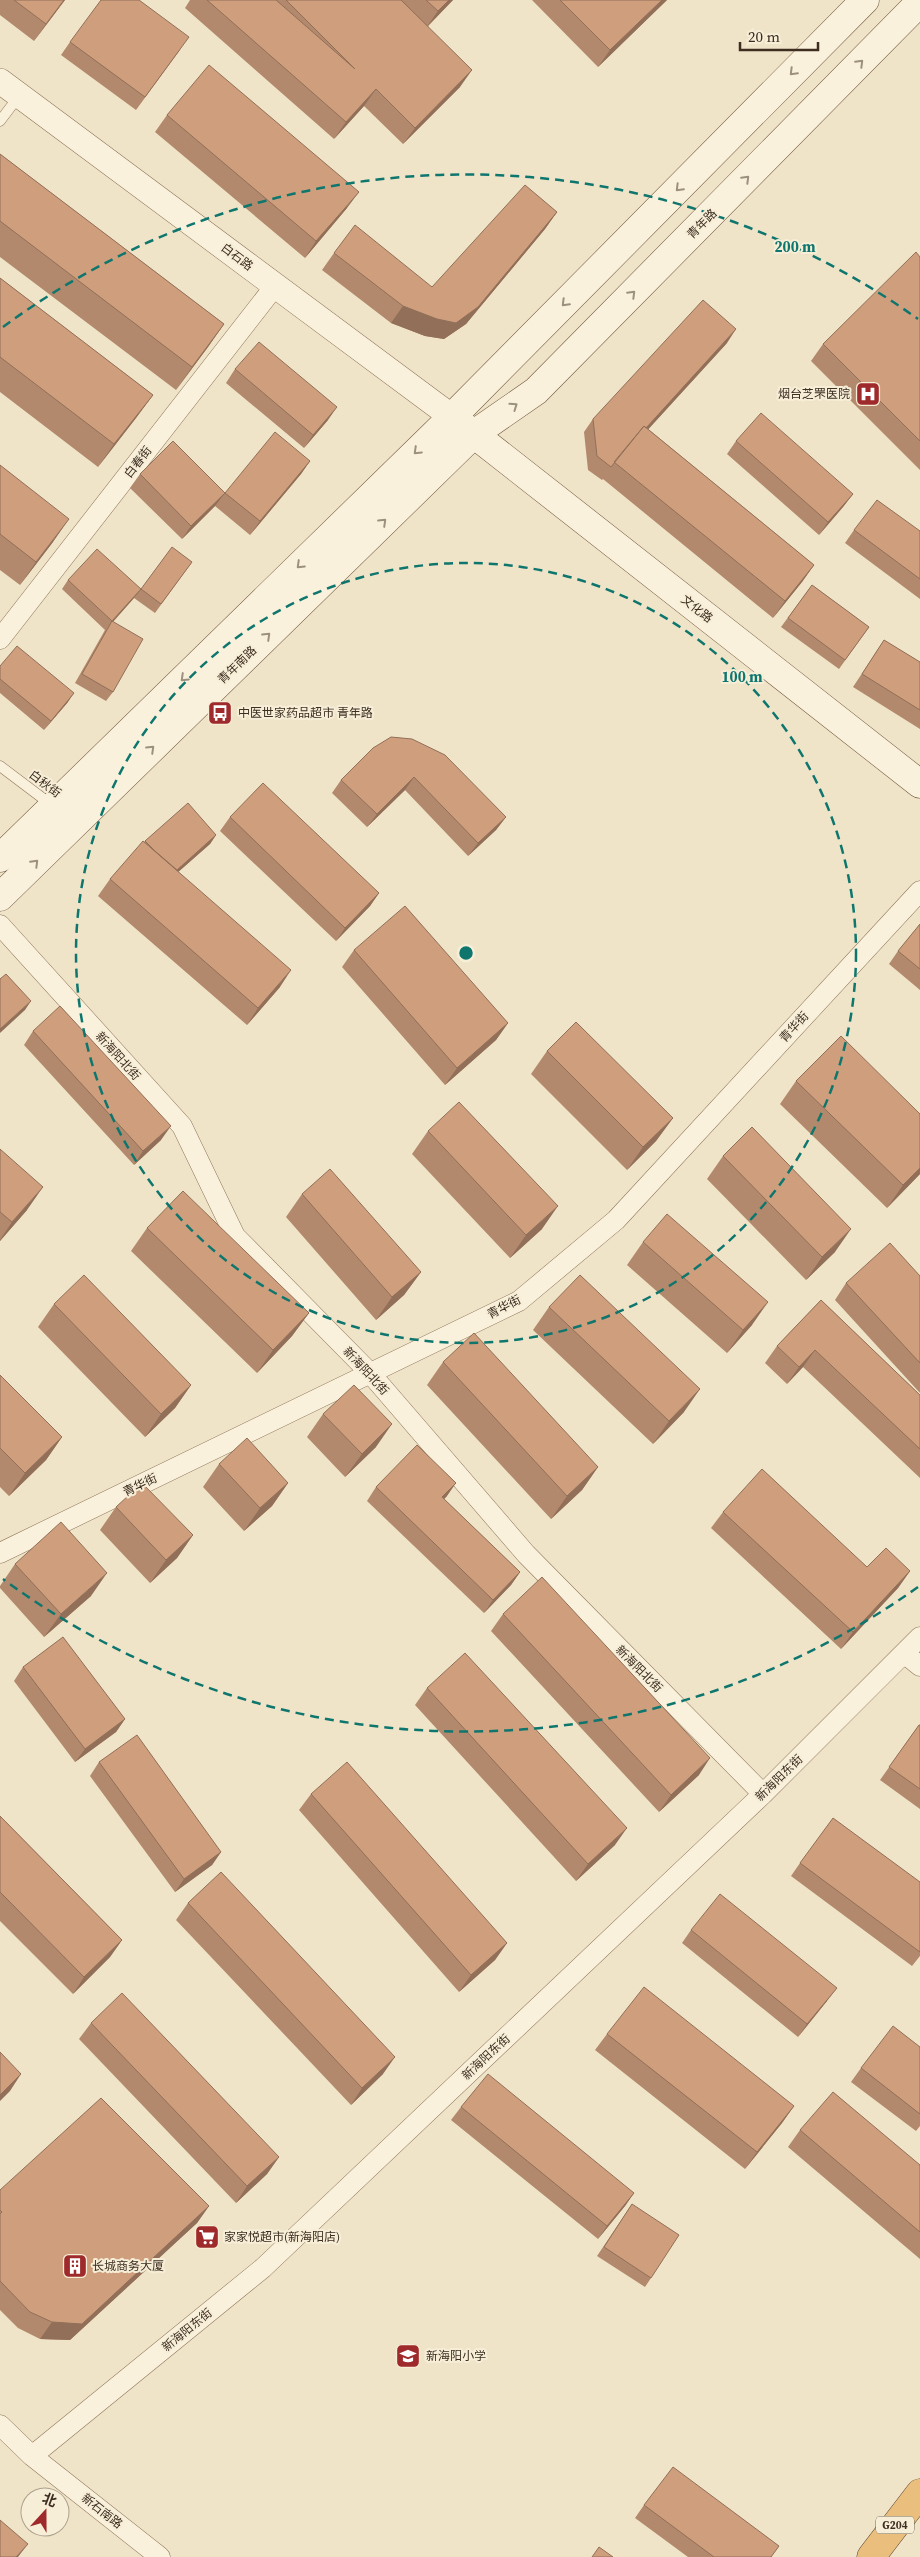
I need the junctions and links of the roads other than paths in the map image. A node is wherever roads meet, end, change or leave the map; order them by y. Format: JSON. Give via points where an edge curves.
{"nodes":[{"id":1,"x":865,"y":0,"type":"edge"},
{"id":2,"x":920,"y":2,"type":"edge"},
{"id":3,"x":10,"y":88,"type":"edge"},
{"id":4,"x":0,"y":121,"type":"edge"},
{"id":5,"x":276,"y":286,"type":"junction"},
{"id":6,"x":452,"y":417,"type":"junction"},
{"id":7,"x":474,"y":434,"type":"junction"},
{"id":8,"x":0,"y":639,"type":"edge"},
{"id":9,"x":0,"y":766,"type":"edge"},
{"id":10,"x":920,"y":784,"type":"edge"},
{"id":11,"x":64,"y":814,"type":"junction"},
{"id":12,"x":0,"y":858,"type":"edge"},
{"id":13,"x":920,"y":891,"type":"edge"},
{"id":14,"x":0,"y":897,"type":"edge"},
{"id":15,"x":0,"y":925,"type":"edge"},
{"id":16,"x":370,"y":1373,"type":"junction"},
{"id":17,"x":0,"y":1553,"type":"edge"},
{"id":18,"x":920,"y":1637,"type":"edge"},
{"id":19,"x":912,"y":1660,"type":"edge"},
{"id":20,"x":763,"y":1794,"type":"junction"},
{"id":21,"x":0,"y":2425,"type":"edge"},
{"id":22,"x":32,"y":2456,"type":"junction"},
{"id":23,"x":920,"y":2493,"type":"edge"},
{"id":24,"x":160,"y":2557,"type":"edge"},
{"id":25,"x":871,"y":2557,"type":"edge"}],
"edges":[{"from":1,"to":6,"type":"main road","one_way":true},
{"from":7,"to":2,"type":"main road","name":"青年路","one_way":true,"via":[[536,391]]},
{"from":3,"to":4,"type":"lane"},
{"from":3,"to":5,"type":"street","name":"白石路"},
{"from":5,"to":6,"type":"street","name":"白石路"},
{"from":5,"to":8,"type":"street","name":"白春街"},
{"from":6,"to":7,"type":"main road","name":"白石路"},
{"from":6,"to":11,"type":"main road","name":"青年南路","one_way":true},
{"from":7,"to":10,"type":"main road","name":"文化路"},
{"from":11,"to":7,"type":"main road","name":"青年南路","one_way":true},
{"from":9,"to":11,"type":"lane","name":"白秋街"},
{"from":11,"to":12,"type":"main road","name":"青年南路"},
{"from":14,"to":11,"type":"main road","name":"青年南路","one_way":true},
{"from":13,"to":16,"type":"street","name":"青华街","via":[[616,1220],[519,1301]]},
{"from":15,"to":16,"type":"street","name":"新海阳北街","via":[[182,1126],[235,1236]]},
{"from":16,"to":17,"type":"street","name":"青华街"},
{"from":16,"to":20,"type":"street","name":"新海阳北街","via":[[526,1554]]},
{"from":18,"to":19,"type":"street","name":"新海阳东街"},
{"from":19,"to":20,"type":"street","name":"新海阳东街"},
{"from":20,"to":22,"type":"street","name":"新海阳东街","via":[[263,2268]]},
{"from":21,"to":22,"type":"street","name":"新石南路"},
{"from":22,"to":24,"type":"street","name":"新石南路"},
{"from":23,"to":25,"type":"highway","number":"G204"}]}
